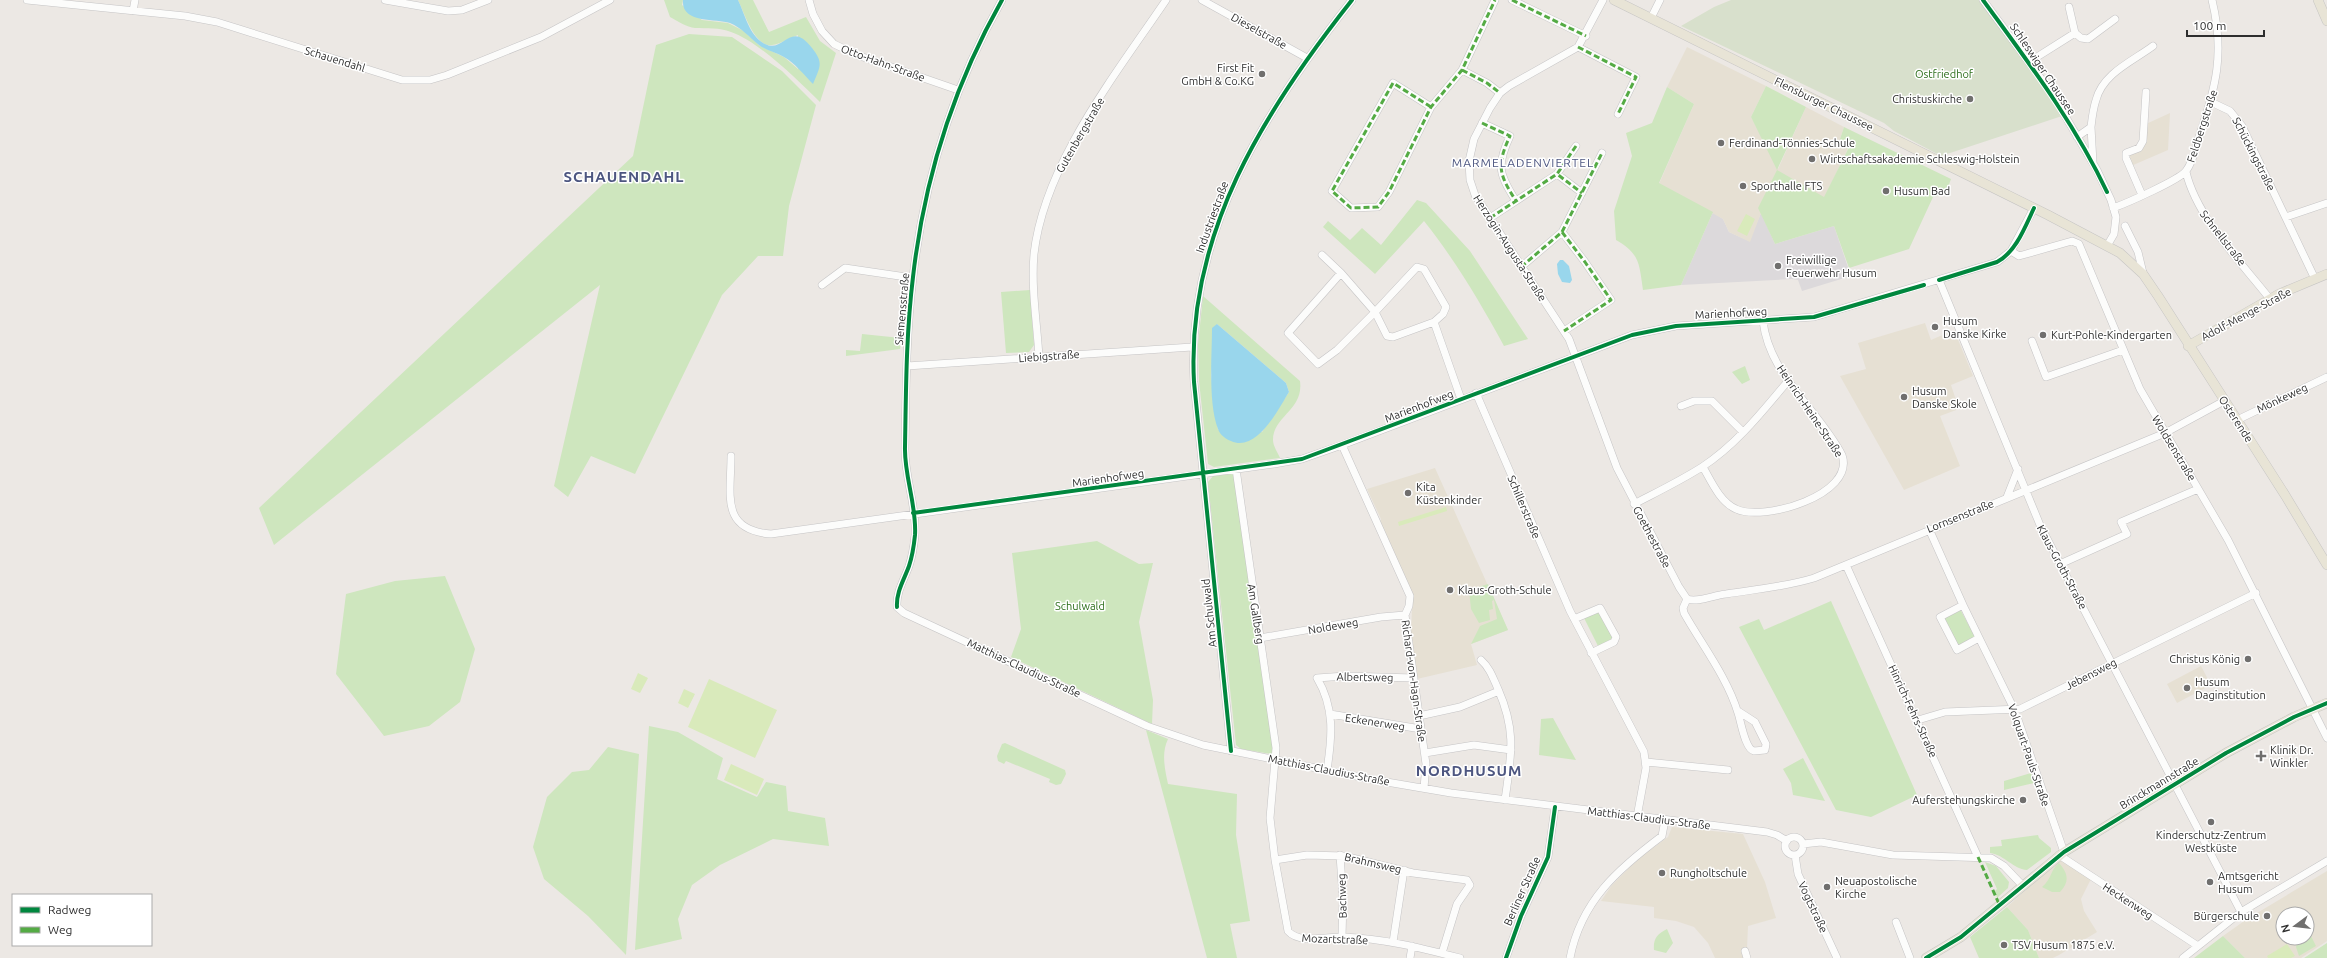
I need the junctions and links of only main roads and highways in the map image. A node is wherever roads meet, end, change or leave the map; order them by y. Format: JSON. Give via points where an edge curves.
{"nodes":[{"id":1,"x":1614,"y":0,"type":"edge"},
{"id":2,"x":2318,"y":0,"type":"edge"},
{"id":3,"x":2327,"y":21,"type":"edge"},
{"id":4,"x":2034,"y":208,"type":"joint"},
{"id":5,"x":2327,"y":274,"type":"edge"},
{"id":6,"x":2188,"y":346,"type":"junction"},
{"id":7,"x":2327,"y":565,"type":"edge"},
{"id":8,"x":2327,"y":703,"type":"edge"},
{"id":9,"x":1926,"y":958,"type":"edge"}],
"edges":[{"from":1,"to":4,"type":"main road","name":"Flensburger Chaussee"},
{"from":2,"to":3,"type":"main road"},
{"from":4,"to":6,"type":"main road","name":"Osterende","via":[[2124,255],[2143,274]]},
{"from":5,"to":6,"type":"main road","name":"Adolf-Menge-Straße","via":[[2270,299]]},
{"from":6,"to":7,"type":"main road","name":"Osterende"},
{"from":8,"to":9,"type":"main road","name":"Brinckmannstraße","via":[[2232,749],[2061,854],[1961,937]]}]}
